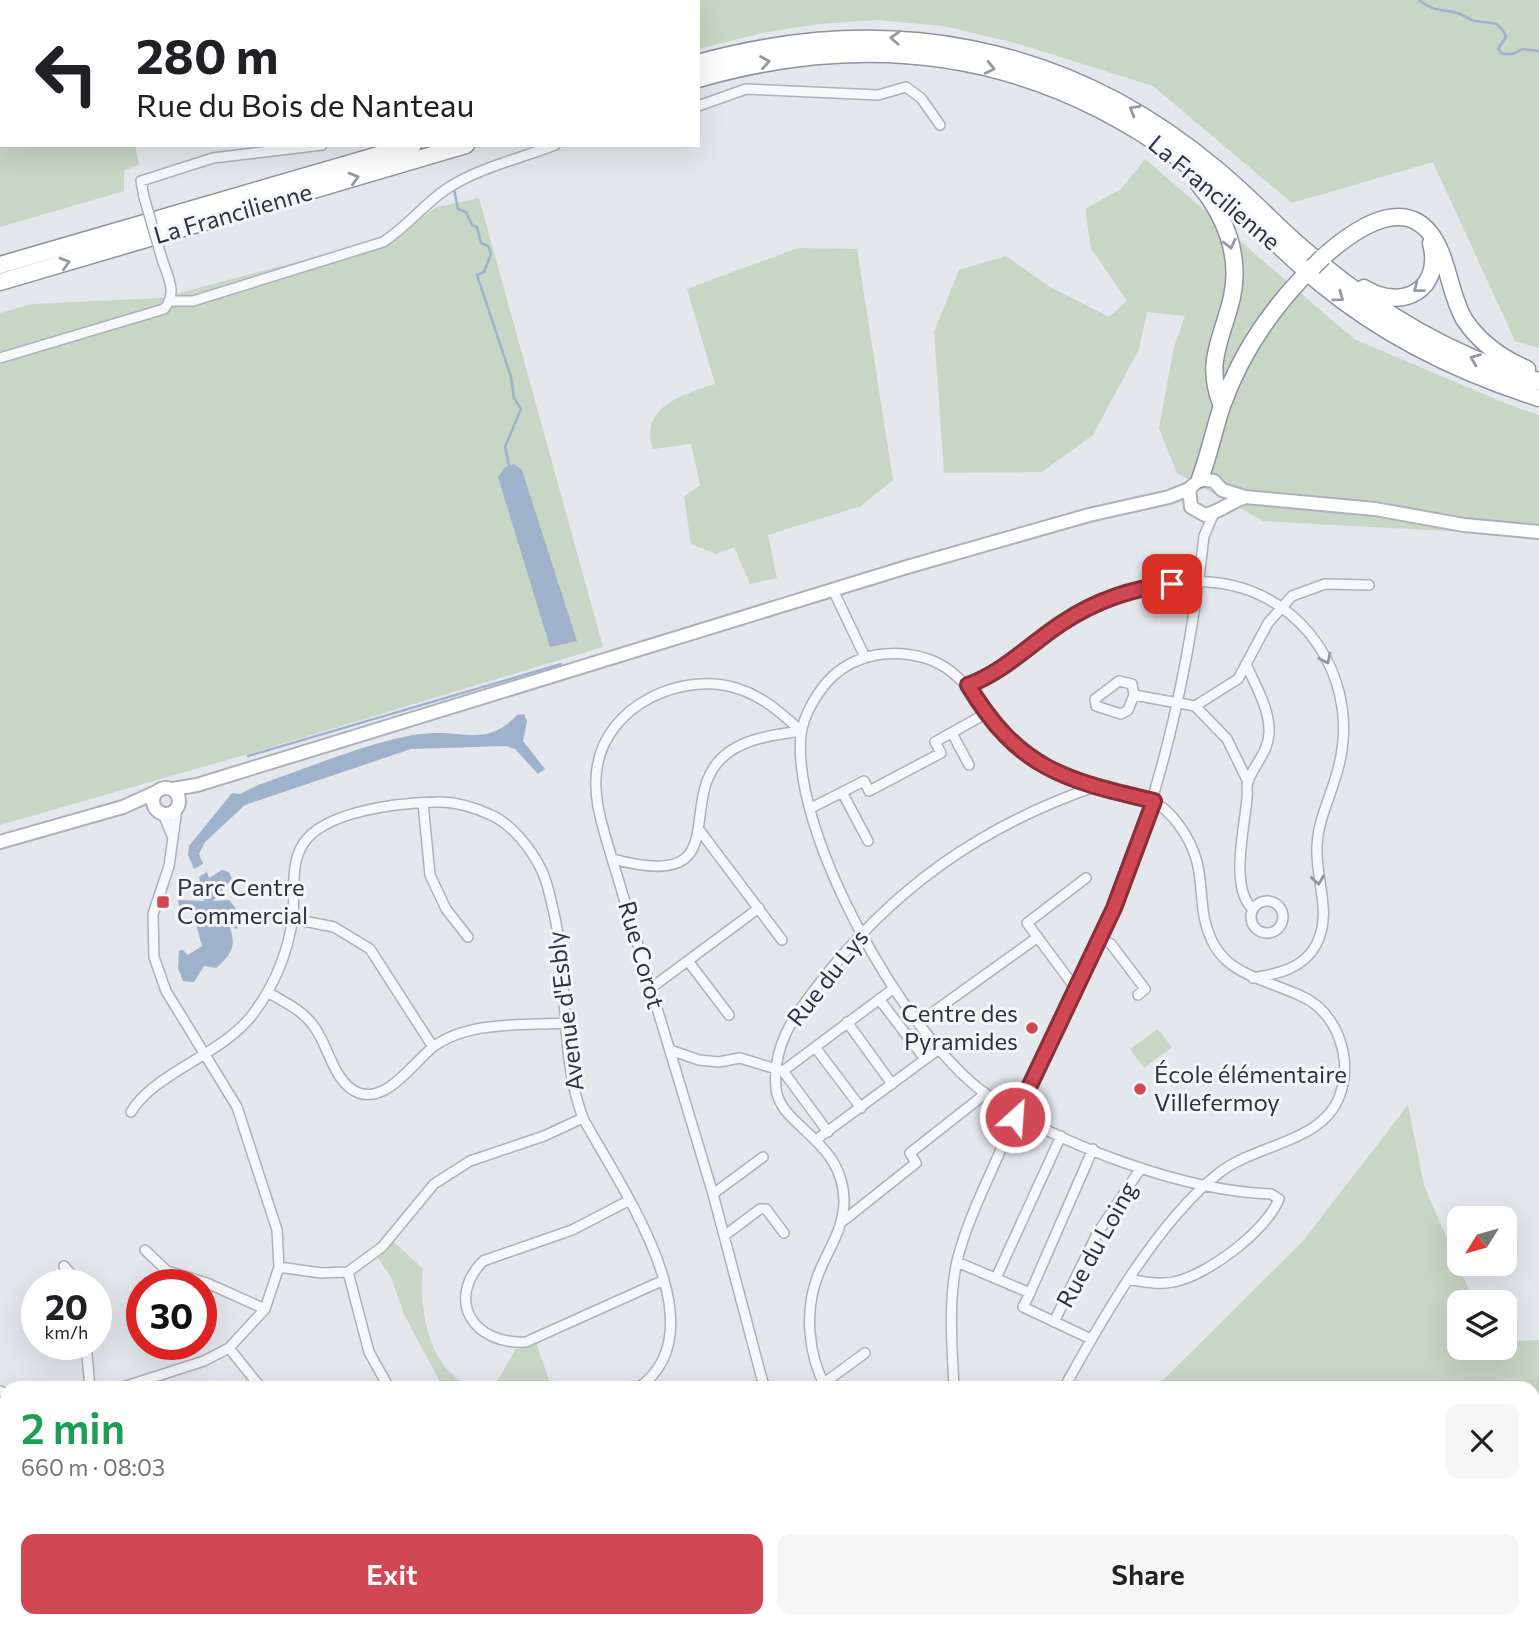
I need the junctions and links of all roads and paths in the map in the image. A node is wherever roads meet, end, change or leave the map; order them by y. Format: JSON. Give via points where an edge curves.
{"nodes":[{"id":1,"x":700,"y":63,"type":"edge"},
{"id":2,"x":700,"y":78,"type":"edge"},
{"id":3,"x":700,"y":105,"type":"edge"},
{"id":4,"x":940,"y":125,"type":"dead end"},
{"id":5,"x":1158,"y":145,"type":"junction"},
{"id":6,"x":301,"y":147,"type":"edge"},
{"id":7,"x":406,"y":147,"type":"edge"},
{"id":8,"x":459,"y":147,"type":"edge"},
{"id":9,"x":550,"y":147,"type":"edge"},
{"id":10,"x":1423,"y":228,"type":"junction"},
{"id":11,"x":1316,"y":259,"type":"junction"},
{"id":12,"x":0,"y":265,"type":"edge"},
{"id":13,"x":0,"y":282,"type":"edge"},
{"id":14,"x":171,"y":301,"type":"junction"},
{"id":15,"x":0,"y":358,"type":"edge"},
{"id":16,"x":1539,"y":375,"type":"edge"},
{"id":17,"x":1539,"y":381,"type":"edge"},
{"id":18,"x":1539,"y":398,"type":"edge"},
{"id":19,"x":1222,"y":406,"type":"junction"},
{"id":20,"x":1207,"y":485,"type":"junction"},
{"id":21,"x":1169,"y":497,"type":"junction"},
{"id":22,"x":1245,"y":497,"type":"junction"},
{"id":23,"x":1193,"y":508,"type":"junction"},
{"id":24,"x":1218,"y":509,"type":"junction"},
{"id":25,"x":1539,"y":532,"type":"edge"},
{"id":26,"x":1204,"y":536,"type":"junction"},
{"id":27,"x":1199,"y":582,"type":"junction"},
{"id":28,"x":1369,"y":585,"type":"dead end"},
{"id":29,"x":833,"y":590,"type":"junction"},
{"id":30,"x":1283,"y":608,"type":"junction"},
{"id":31,"x":864,"y":655,"type":"junction"},
{"id":32,"x":1248,"y":666,"type":"junction"},
{"id":33,"x":968,"y":685,"type":"junction"},
{"id":34,"x":1134,"y":695,"type":"junction"},
{"id":35,"x":1178,"y":703,"type":"junction"},
{"id":36,"x":1195,"y":706,"type":"junction"},
{"id":37,"x":985,"y":714,"type":"junction"},
{"id":38,"x":801,"y":731,"type":"junction"},
{"id":39,"x":952,"y":733,"type":"junction"},
{"id":40,"x":969,"y":765,"type":"dead end"},
{"id":41,"x":1248,"y":782,"type":"junction"},
{"id":42,"x":197,"y":785,"type":"junction"},
{"id":43,"x":1094,"y":788,"type":"junction"},
{"id":44,"x":173,"y":789,"type":"junction"},
{"id":45,"x":156,"y":792,"type":"junction"},
{"id":46,"x":842,"y":793,"type":"junction"},
{"id":47,"x":1154,"y":801,"type":"junction"},
{"id":48,"x":423,"y":803,"type":"junction"},
{"id":49,"x":178,"y":806,"type":"junction"},
{"id":50,"x":124,"y":807,"type":"junction"},
{"id":51,"x":811,"y":808,"type":"junction"},
{"id":52,"x":159,"y":812,"type":"junction"},
{"id":53,"x":700,"y":831,"type":"junction"},
{"id":54,"x":173,"y":839,"type":"junction"},
{"id":55,"x":867,"y":841,"type":"dead end"},
{"id":56,"x":0,"y":842,"type":"edge"},
{"id":57,"x":613,"y":859,"type":"junction"},
{"id":58,"x":1086,"y":878,"type":"dead end"},
{"id":59,"x":758,"y":908,"type":"junction"},
{"id":60,"x":1253,"y":909,"type":"dead end"},
{"id":61,"x":293,"y":919,"type":"junction"},
{"id":62,"x":860,"y":934,"type":"junction"},
{"id":63,"x":468,"y":937,"type":"dead end"},
{"id":64,"x":1038,"y":937,"type":"junction"},
{"id":65,"x":1100,"y":938,"type":"junction"},
{"id":66,"x":782,"y":940,"type":"dead end"},
{"id":67,"x":688,"y":961,"type":"junction"},
{"id":68,"x":1253,"y":978,"type":"junction"},
{"id":69,"x":651,"y":988,"type":"junction"},
{"id":70,"x":893,"y":989,"type":"junction"},
{"id":71,"x":1076,"y":989,"type":"junction"},
{"id":72,"x":269,"y":993,"type":"junction"},
{"id":73,"x":1138,"y":995,"type":"dead end"},
{"id":74,"x":879,"y":999,"type":"junction"},
{"id":75,"x":729,"y":1015,"type":"dead end"},
{"id":76,"x":847,"y":1022,"type":"junction"},
{"id":77,"x":568,"y":1023,"type":"junction"},
{"id":78,"x":918,"y":1024,"type":"junction"},
{"id":79,"x":433,"y":1047,"type":"junction"},
{"id":80,"x":815,"y":1047,"type":"junction"},
{"id":81,"x":939,"y":1049,"type":"junction"},
{"id":82,"x":670,"y":1050,"type":"junction"},
{"id":83,"x":207,"y":1055,"type":"junction"},
{"id":84,"x":925,"y":1059,"type":"junction"},
{"id":85,"x":779,"y":1070,"type":"junction"},
{"id":86,"x":892,"y":1084,"type":"junction"},
{"id":87,"x":985,"y":1094,"type":"junction"},
{"id":88,"x":860,"y":1108,"type":"junction"},
{"id":89,"x":131,"y":1112,"type":"dead end"},
{"id":90,"x":1017,"y":1112,"type":"junction"},
{"id":91,"x":583,"y":1118,"type":"junction"},
{"id":92,"x":828,"y":1132,"type":"junction"},
{"id":93,"x":1061,"y":1136,"type":"junction"},
{"id":94,"x":817,"y":1139,"type":"junction"},
{"id":95,"x":1093,"y":1149,"type":"junction"},
{"id":96,"x":763,"y":1157,"type":"dead end"},
{"id":97,"x":1141,"y":1168,"type":"junction"},
{"id":98,"x":1203,"y":1186,"type":"junction"},
{"id":99,"x":713,"y":1194,"type":"junction"},
{"id":100,"x":628,"y":1201,"type":"junction"},
{"id":101,"x":843,"y":1221,"type":"junction"},
{"id":102,"x":784,"y":1233,"type":"dead end"},
{"id":103,"x":724,"y":1236,"type":"junction"},
{"id":104,"x":145,"y":1250,"type":"dead end"},
{"id":105,"x":957,"y":1262,"type":"junction"},
{"id":106,"x":64,"y":1266,"type":"dead end"},
{"id":107,"x":279,"y":1267,"type":"junction"},
{"id":108,"x":67,"y":1269,"type":"edge"},
{"id":109,"x":348,"y":1272,"type":"junction"},
{"id":110,"x":996,"y":1278,"type":"junction"},
{"id":111,"x":1129,"y":1279,"type":"junction"},
{"id":112,"x":664,"y":1280,"type":"junction"},
{"id":113,"x":1030,"y":1293,"type":"junction"},
{"id":114,"x":265,"y":1309,"type":"junction"},
{"id":115,"x":1054,"y":1322,"type":"junction"},
{"id":116,"x":1091,"y":1339,"type":"junction"},
{"id":117,"x":229,"y":1348,"type":"junction"},
{"id":118,"x":865,"y":1353,"type":"dead end"},
{"id":119,"x":87,"y":1360,"type":"edge"},
{"id":120,"x":89,"y":1381,"type":"edge"},
{"id":121,"x":150,"y":1381,"type":"edge"},
{"id":122,"x":255,"y":1381,"type":"edge"},
{"id":123,"x":385,"y":1381,"type":"edge"},
{"id":124,"x":648,"y":1381,"type":"edge"},
{"id":125,"x":762,"y":1381,"type":"edge"},
{"id":126,"x":823,"y":1381,"type":"edge"},
{"id":127,"x":831,"y":1381,"type":"edge"},
{"id":128,"x":954,"y":1381,"type":"edge"},
{"id":129,"x":1068,"y":1381,"type":"edge"}],
"edges":[{"from":11,"to":1,"type":"highway","name":"La Francilienne","one_way":true,"via":[[1218,170],[1149,119],[1059,74],[1009,57],[944,43],[852,38],[770,46]]},
{"from":2,"to":5,"type":"highway","name":"La Francilienne","one_way":true,"via":[[806,56],[874,52],[942,58],[1031,79],[1092,105]]},
{"from":3,"to":4,"type":"street","via":[[746,89],[878,95],[906,87]]},
{"from":5,"to":18,"type":"highway","name":"La Francilienne","one_way":true,"via":[[1364,316],[1462,370]]},
{"from":5,"to":19,"type":"highway","one_way":true,"via":[[1209,197],[1232,250],[1235,282],[1213,366]]},
{"from":6,"to":14,"type":"street","bridge":true,"via":[[248,152],[141,181],[172,290]]},
{"from":7,"to":12,"type":"highway","name":"La Francilienne"},
{"from":13,"to":8,"type":"highway","name":"La Francilienne","one_way":true},
{"from":9,"to":14,"type":"street","via":[[461,180],[383,242],[193,300]]},
{"from":10,"to":11,"type":"highway","one_way":true,"via":[[1431,244],[1433,267],[1423,287],[1405,297],[1378,296]]},
{"from":10,"to":16,"type":"highway","via":[[1440,249],[1453,296],[1474,332],[1496,353]]},
{"from":10,"to":19,"type":"highway","bridge":true,"via":[[1407,218],[1383,218],[1365,224],[1336,246],[1287,293],[1254,340]]},
{"from":17,"to":11,"type":"highway","name":"La Francilienne","one_way":true,"via":[[1429,337],[1372,303]]},
{"from":14,"to":15,"type":"street","via":[[164,309]]},
{"from":19,"to":20,"type":"highway","via":[[1208,458]]},
{"from":20,"to":21,"type":"street"},
{"from":20,"to":22,"type":"street"},
{"from":20,"to":23,"type":"street"},
{"from":20,"to":24,"type":"street"},
{"from":21,"to":23,"type":"street"},
{"from":21,"to":29,"type":"street","via":[[1089,514]]},
{"from":22,"to":24,"type":"street"},
{"from":22,"to":25,"type":"street"},
{"from":23,"to":24,"type":"street"},
{"from":23,"to":26,"type":"street"},
{"from":24,"to":26,"type":"street"},
{"from":26,"to":27,"type":"street"},
{"from":27,"to":30,"type":"street","via":[[1241,588]]},
{"from":27,"to":33,"type":"street","via":[[1152,586],[1090,607],[989,677]]},
{"from":27,"to":35,"type":"street"},
{"from":28,"to":30,"type":"street","via":[[1309,588],[1292,596]]},
{"from":29,"to":31,"type":"street"},
{"from":29,"to":42,"type":"street"},
{"from":30,"to":32,"type":"street","via":[[1264,630]]},
{"from":30,"to":68,"type":"street","one_way":true,"via":[[1307,628],[1330,666],[1344,720],[1342,748],[1317,845],[1323,929],[1304,960],[1277,975]]},
{"from":31,"to":33,"type":"street","via":[[926,658],[950,669]]},
{"from":31,"to":38,"type":"street","via":[[820,689]]},
{"from":32,"to":36,"type":"street","via":[[1224,690]]},
{"from":32,"to":41,"type":"street","via":[[1265,707],[1269,733],[1261,761]]},
{"from":33,"to":37,"type":"street"},
{"from":34,"to":34,"type":"street","via":[[1132,684],[1119,681],[1095,699],[1096,706],[1121,714],[1128,710]]},
{"from":34,"to":35,"type":"street"},
{"from":35,"to":36,"type":"street"},
{"from":35,"to":47,"type":"street"},
{"from":36,"to":41,"type":"street","via":[[1227,739]]},
{"from":37,"to":39,"type":"street"},
{"from":37,"to":43,"type":"street","via":[[1028,757]]},
{"from":38,"to":51,"type":"street"},
{"from":38,"to":53,"type":"street","via":[[746,741],[727,753],[703,788]]},
{"from":38,"to":57,"type":"street","name":"Rue Corot","via":[[765,701],[722,684],[682,685],[634,709],[615,729],[597,765],[595,789]]},
{"from":39,"to":40,"type":"street"},
{"from":39,"to":46,"type":"street","via":[[935,742],[940,753],[869,791],[864,781]]},
{"from":41,"to":60,"type":"street","via":[[1241,879]]},
{"from":42,"to":44,"type":"street"},
{"from":42,"to":49,"type":"street"},
{"from":43,"to":47,"type":"street"},
{"from":43,"to":62,"type":"street","name":"Rue du Lys","via":[[1043,805],[995,829],[903,894]]},
{"from":44,"to":45,"type":"street"},
{"from":44,"to":49,"type":"street"},
{"from":45,"to":50,"type":"street"},
{"from":45,"to":52,"type":"street","via":[[153,800]]},
{"from":46,"to":51,"type":"street"},
{"from":46,"to":55,"type":"street"},
{"from":47,"to":65,"type":"street"},
{"from":47,"to":68,"type":"street","via":[[1173,819],[1196,858],[1208,933],[1231,965]]},
{"from":48,"to":61,"type":"street","name":"Avenue d'Esbly","via":[[349,814],[312,833],[298,855]]},
{"from":48,"to":63,"type":"street","via":[[430,874],[446,909]]},
{"from":48,"to":77,"type":"street","name":"Avenue d'Esbly","via":[[461,804],[494,816],[521,839],[542,870],[561,942]]},
{"from":49,"to":52,"type":"street"},
{"from":49,"to":54,"type":"street"},
{"from":50,"to":52,"type":"street"},
{"from":50,"to":56,"type":"street"},
{"from":51,"to":62,"type":"street"},
{"from":52,"to":54,"type":"street"},
{"from":53,"to":57,"type":"street","via":[[683,859],[663,868]]},
{"from":53,"to":59,"type":"street"},
{"from":54,"to":83,"type":"street","via":[[153,914],[154,957],[166,991]]},
{"from":57,"to":69,"type":"street","name":"Rue Corot"},
{"from":58,"to":64,"type":"street","via":[[1027,923]]},
{"from":59,"to":66,"type":"street"},
{"from":59,"to":67,"type":"street"},
{"from":61,"to":72,"type":"street","name":"Avenue d'Esbly"},
{"from":61,"to":79,"type":"street","via":[[334,927],[370,949]]},
{"from":62,"to":70,"type":"street"},
{"from":62,"to":85,"type":"street","name":"Rue du Lys","via":[[801,1007],[783,1037]]},
{"from":64,"to":71,"type":"street"},
{"from":64,"to":78,"type":"street"},
{"from":65,"to":71,"type":"street"},
{"from":65,"to":73,"type":"street","via":[[1111,944],[1145,989]]},
{"from":67,"to":69,"type":"street"},
{"from":67,"to":75,"type":"street"},
{"from":68,"to":98,"type":"street","via":[[1310,1000],[1334,1025],[1345,1061],[1340,1096],[1317,1125],[1234,1162]]},
{"from":69,"to":82,"type":"street","name":"Rue Corot"},
{"from":70,"to":74,"type":"street"},
{"from":70,"to":78,"type":"street"},
{"from":71,"to":90,"type":"street"},
{"from":72,"to":79,"type":"street","via":[[303,1013],[341,1077],[360,1093],[388,1088]]},
{"from":72,"to":83,"type":"street","name":"Avenue d'Esbly","via":[[250,1018]]},
{"from":74,"to":76,"type":"street"},
{"from":74,"to":84,"type":"street"},
{"from":76,"to":80,"type":"street"},
{"from":76,"to":86,"type":"street"},
{"from":77,"to":79,"type":"street","via":[[477,1028]]},
{"from":77,"to":91,"type":"street","name":"Avenue d'Esbly","via":[[569,1070]]},
{"from":78,"to":81,"type":"street"},
{"from":80,"to":85,"type":"street"},
{"from":80,"to":88,"type":"street"},
{"from":81,"to":84,"type":"street"},
{"from":81,"to":87,"type":"street"},
{"from":82,"to":85,"type":"street","via":[[699,1060],[740,1058]]},
{"from":82,"to":99,"type":"street","name":"Rue Corot"},
{"from":83,"to":89,"type":"street","name":"Avenue d'Esbly","via":[[139,1097]]},
{"from":83,"to":107,"type":"street","via":[[237,1107],[255,1157],[277,1230]]},
{"from":84,"to":86,"type":"street"},
{"from":85,"to":92,"type":"street"},
{"from":85,"to":94,"type":"street","name":"Rue du Lys","via":[[776,1092],[783,1107]]},
{"from":86,"to":88,"type":"street"},
{"from":87,"to":90,"type":"street"},
{"from":87,"to":101,"type":"street","via":[[909,1153],[916,1163]]},
{"from":88,"to":92,"type":"street"},
{"from":90,"to":93,"type":"street"},
{"from":90,"to":105,"type":"street"},
{"from":91,"to":100,"type":"street","name":"Avenue d'Esbly"},
{"from":91,"to":109,"type":"street","via":[[470,1161],[434,1184],[382,1247]]},
{"from":92,"to":94,"type":"street"},
{"from":93,"to":95,"type":"street"},
{"from":93,"to":110,"type":"street"},
{"from":94,"to":101,"type":"street","name":"Rue du Lys","via":[[842,1181]]},
{"from":95,"to":97,"type":"street"},
{"from":95,"to":113,"type":"street"},
{"from":96,"to":99,"type":"street"},
{"from":97,"to":98,"type":"street"},
{"from":97,"to":115,"type":"street","name":"Rue du Loing","via":[[1097,1234]]},
{"from":98,"to":111,"type":"street"},
{"from":98,"to":111,"type":"street","via":[[1271,1194],[1279,1199],[1260,1227],[1193,1275],[1174,1282]]},
{"from":99,"to":103,"type":"street","name":"Rue Corot"},
{"from":100,"to":112,"type":"street","name":"Avenue d'Esbly","via":[[649,1238]]},
{"from":100,"to":112,"type":"street","via":[[572,1230],[483,1261],[466,1287],[470,1317],[492,1339],[526,1342]]},
{"from":101,"to":126,"type":"street","name":"Rue du Lys","via":[[818,1275],[809,1320],[815,1364]]},
{"from":102,"to":103,"type":"street","via":[[766,1209],[760,1209]]},
{"from":103,"to":125,"type":"street","name":"Rue Corot"},
{"from":104,"to":114,"type":"street","via":[[167,1271]]},
{"from":105,"to":110,"type":"street"},
{"from":105,"to":128,"type":"street","via":[[950,1323]]},
{"from":106,"to":108,"type":"street"},
{"from":107,"to":109,"type":"street"},
{"from":107,"to":114,"type":"street"},
{"from":109,"to":123,"type":"street","via":[[369,1352]]},
{"from":110,"to":113,"type":"street"},
{"from":111,"to":116,"type":"street"},
{"from":112,"to":124,"type":"street","name":"Avenue d'Esbly","via":[[671,1330],[664,1357]]},
{"from":113,"to":115,"type":"street","via":[[1023,1307]]},
{"from":114,"to":117,"type":"street"},
{"from":115,"to":116,"type":"street"},
{"from":116,"to":129,"type":"street"},
{"from":117,"to":121,"type":"street"},
{"from":117,"to":122,"type":"street"},
{"from":118,"to":127,"type":"street"},
{"from":119,"to":120,"type":"street"}]}
